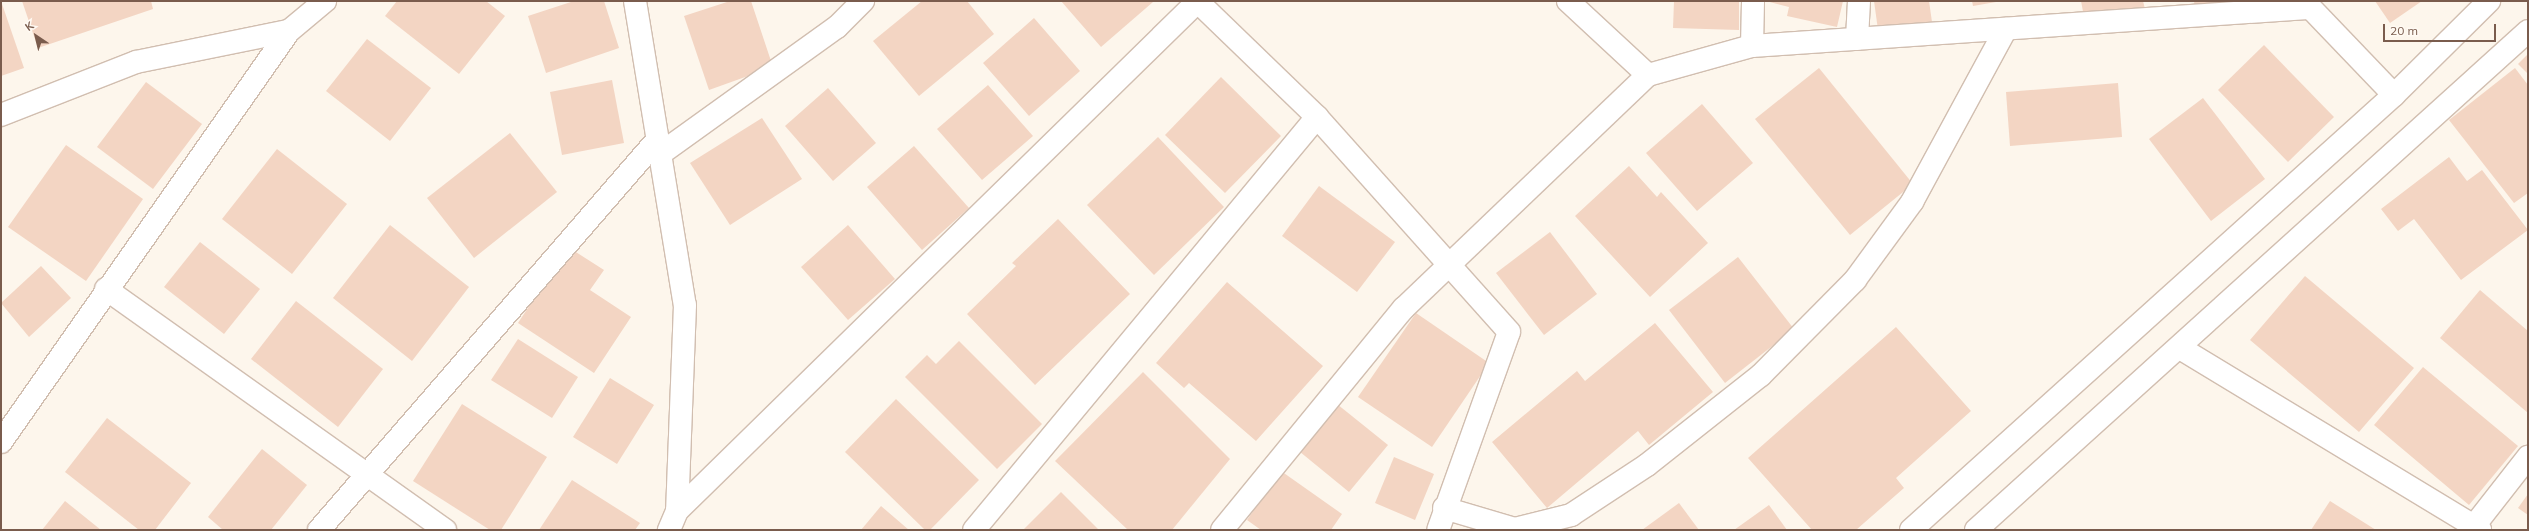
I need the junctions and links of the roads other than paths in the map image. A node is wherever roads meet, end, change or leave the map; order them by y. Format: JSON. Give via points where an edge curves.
{"nodes":[{"id":1,"x":325,"y":1,"type":"edge"},
{"id":2,"x":635,"y":1,"type":"edge"},
{"id":3,"x":863,"y":1,"type":"edge"},
{"id":4,"x":1198,"y":1,"type":"edge"},
{"id":5,"x":1568,"y":1,"type":"edge"},
{"id":6,"x":1754,"y":1,"type":"edge"},
{"id":7,"x":1859,"y":1,"type":"edge"},
{"id":8,"x":2489,"y":1,"type":"edge"},
{"id":9,"x":2306,"y":4,"type":"edge"},
{"id":10,"x":2006,"y":29,"type":"junction"},
{"id":11,"x":289,"y":31,"type":"junction"},
{"id":12,"x":2528,"y":31,"type":"edge"},
{"id":13,"x":1857,"y":39,"type":"junction"},
{"id":14,"x":1752,"y":46,"type":"junction"},
{"id":15,"x":1648,"y":75,"type":"junction"},
{"id":16,"x":2394,"y":95,"type":"junction"},
{"id":17,"x":1,"y":115,"type":"edge"},
{"id":18,"x":1318,"y":117,"type":"junction"},
{"id":19,"x":659,"y":147,"type":"junction"},
{"id":20,"x":1449,"y":266,"type":"junction"},
{"id":21,"x":106,"y":289,"type":"junction"},
{"id":22,"x":2180,"y":348,"type":"junction"},
{"id":23,"x":1,"y":442,"type":"edge"},
{"id":24,"x":2528,"y":457,"type":"edge"},
{"id":25,"x":366,"y":474,"type":"junction"},
{"id":26,"x":1444,"y":508,"type":"junction"},
{"id":27,"x":673,"y":521,"type":"edge"},
{"id":28,"x":2477,"y":528,"type":"edge"},
{"id":29,"x":319,"y":530,"type":"edge"},
{"id":30,"x":445,"y":530,"type":"edge"},
{"id":31,"x":974,"y":530,"type":"edge"},
{"id":32,"x":1222,"y":530,"type":"edge"},
{"id":33,"x":1438,"y":530,"type":"edge"},
{"id":34,"x":1911,"y":530,"type":"edge"},
{"id":35,"x":1976,"y":530,"type":"edge"}],
"edges":[{"from":1,"to":11,"type":"street"},
{"from":2,"to":19,"type":"street"},
{"from":3,"to":19,"type":"street","via":[[837,27]]},
{"from":4,"to":18,"type":"street"},
{"from":4,"to":27,"type":"street"},
{"from":5,"to":15,"type":"street"},
{"from":6,"to":14,"type":"street"},
{"from":7,"to":13,"type":"street"},
{"from":8,"to":16,"type":"street"},
{"from":9,"to":10,"type":"street"},
{"from":9,"to":16,"type":"street"},
{"from":10,"to":13,"type":"street"},
{"from":10,"to":26,"type":"street","via":[[1908,208],[1856,280],[1761,375],[1647,465],[1571,515],[1515,529]]},
{"from":11,"to":17,"type":"street","via":[[136,62]]},
{"from":11,"to":21,"type":"street"},
{"from":12,"to":22,"type":"street","via":[[2366,174]]},
{"from":13,"to":14,"type":"street"},
{"from":14,"to":15,"type":"street"},
{"from":15,"to":20,"type":"street"},
{"from":16,"to":34,"type":"street"},
{"from":18,"to":20,"type":"street"},
{"from":18,"to":31,"type":"street"},
{"from":19,"to":25,"type":"street"},
{"from":19,"to":27,"type":"street","via":[[685,305]]},
{"from":20,"to":26,"type":"street","via":[[1509,332]]},
{"from":20,"to":32,"type":"street","via":[[1404,308]]},
{"from":21,"to":23,"type":"street"},
{"from":21,"to":25,"type":"street"},
{"from":22,"to":28,"type":"street"},
{"from":22,"to":35,"type":"street"},
{"from":24,"to":28,"type":"street"},
{"from":25,"to":29,"type":"street"},
{"from":25,"to":30,"type":"street"},
{"from":26,"to":33,"type":"street"}]}
